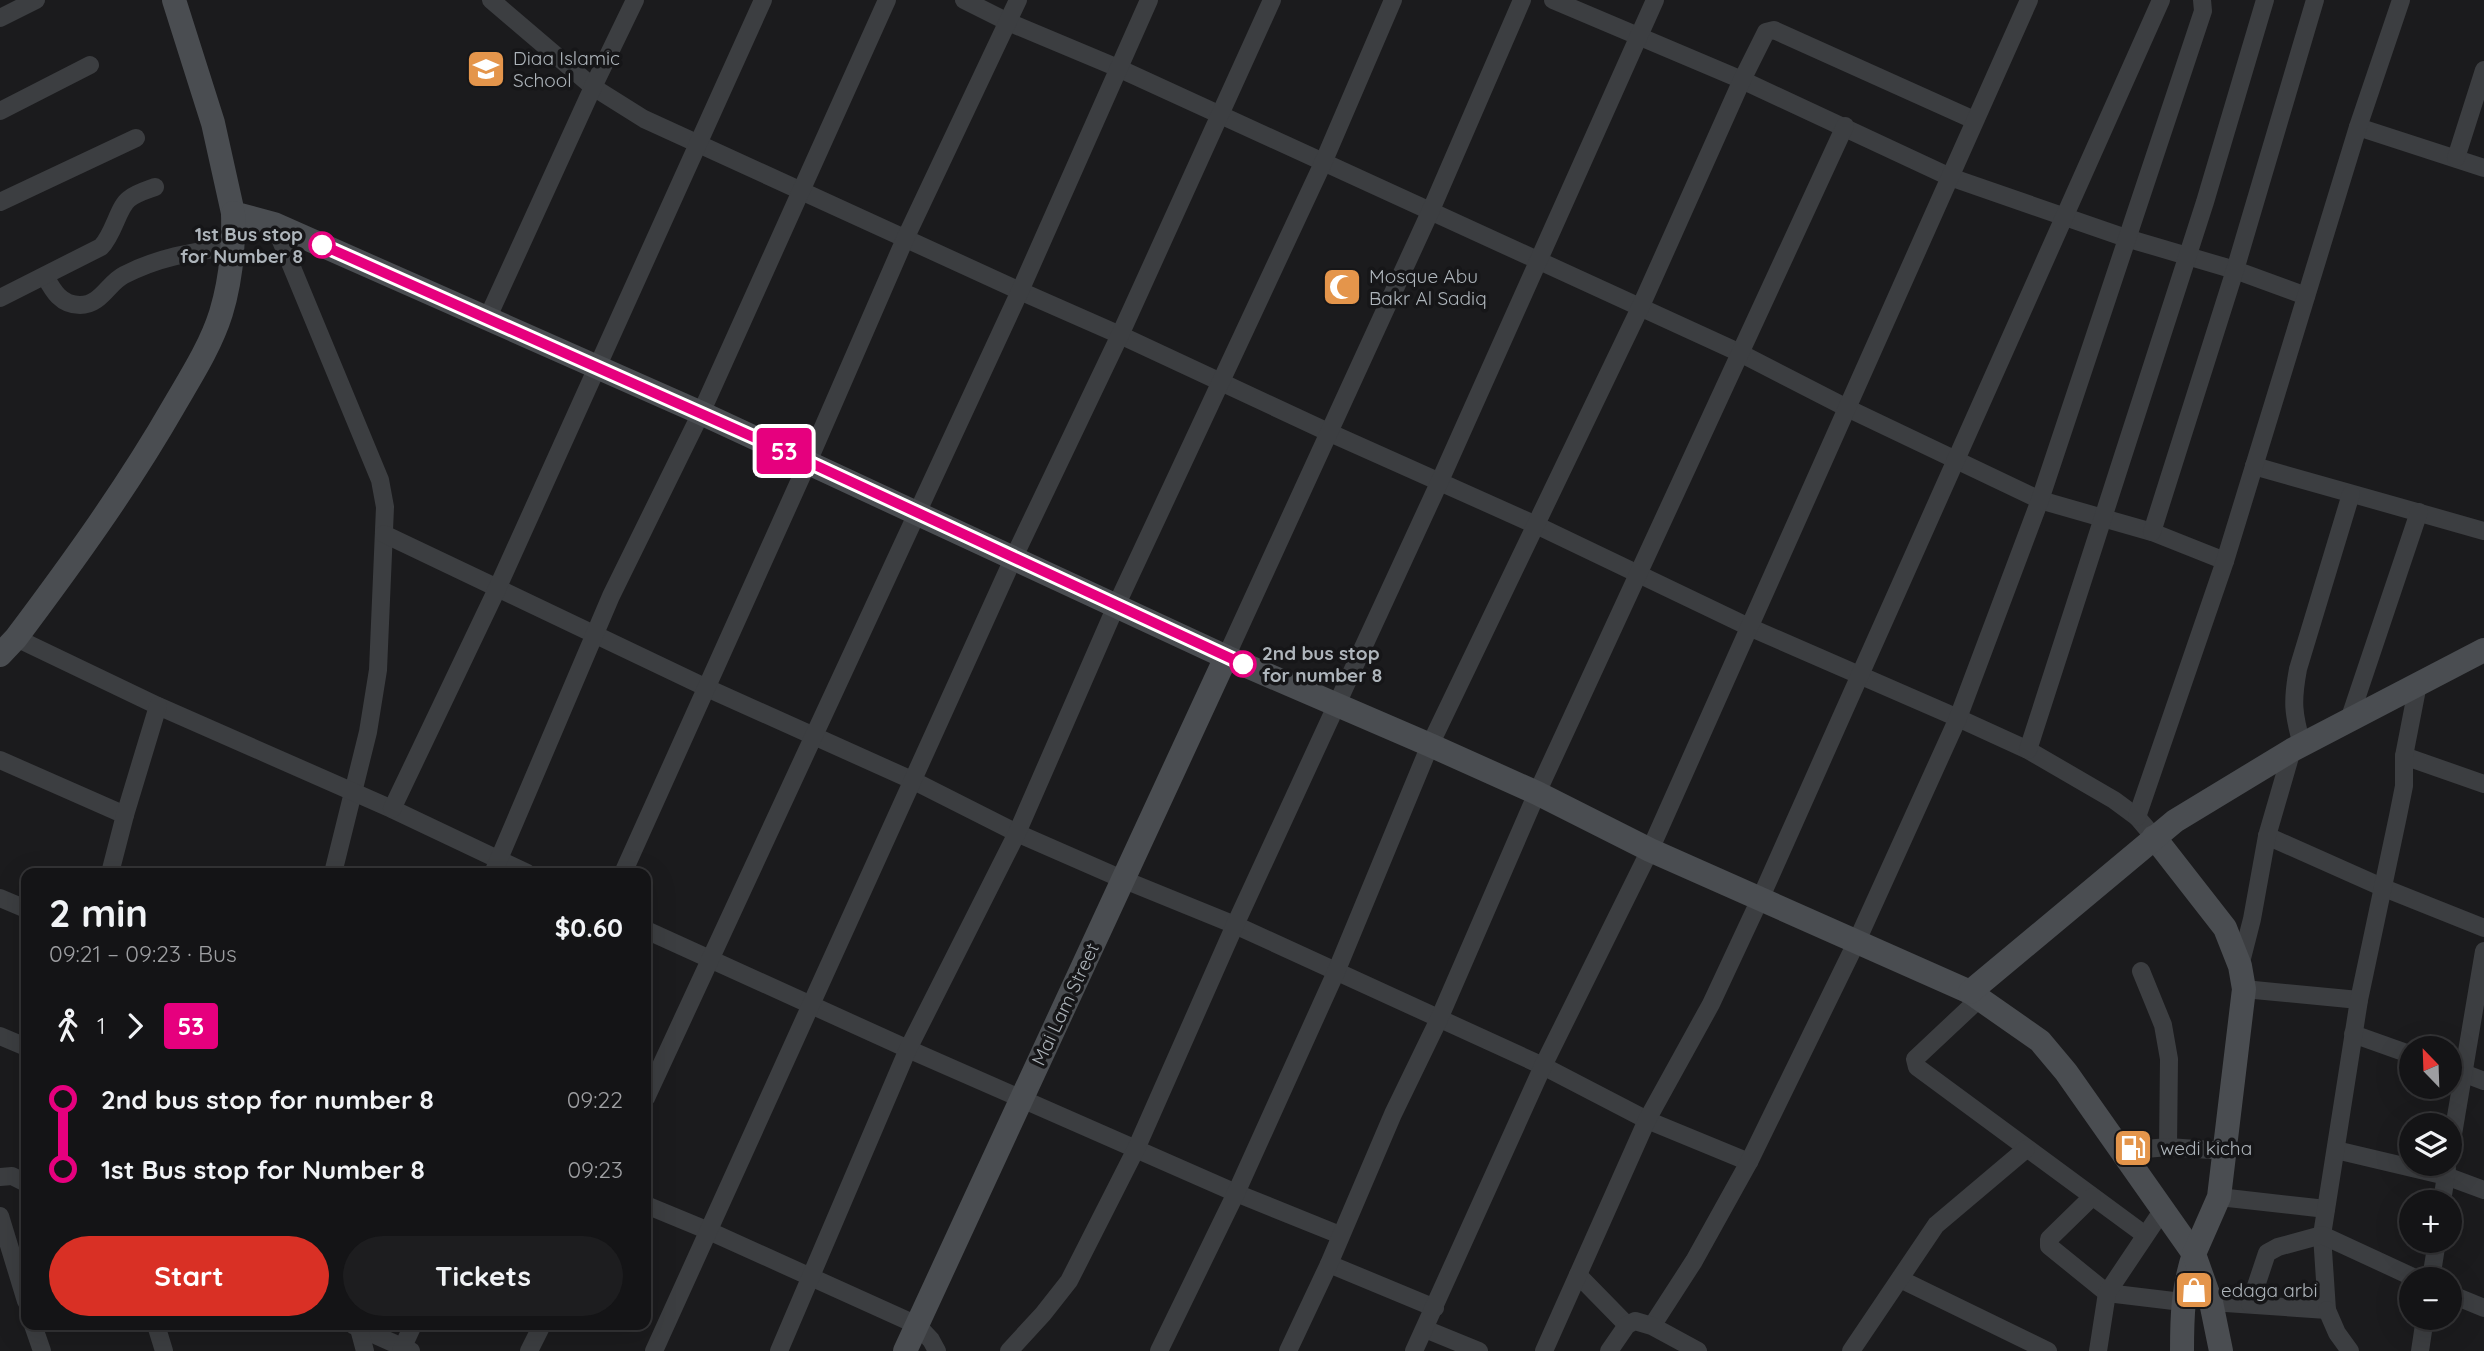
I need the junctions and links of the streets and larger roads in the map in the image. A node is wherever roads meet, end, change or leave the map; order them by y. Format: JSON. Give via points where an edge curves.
{"nodes":[{"id":1,"x":36,"y":0,"type":"edge"},
{"id":2,"x":174,"y":0,"type":"edge"},
{"id":3,"x":491,"y":0,"type":"edge"},
{"id":4,"x":635,"y":0,"type":"edge"},
{"id":5,"x":763,"y":0,"type":"edge"},
{"id":6,"x":887,"y":0,"type":"edge"},
{"id":7,"x":964,"y":0,"type":"edge"},
{"id":8,"x":1018,"y":0,"type":"edge"},
{"id":9,"x":1149,"y":0,"type":"edge"},
{"id":10,"x":1272,"y":0,"type":"edge"},
{"id":11,"x":1393,"y":0,"type":"edge"},
{"id":12,"x":1522,"y":0,"type":"edge"},
{"id":13,"x":1553,"y":0,"type":"edge"},
{"id":14,"x":1655,"y":0,"type":"edge"},
{"id":15,"x":2029,"y":0,"type":"edge"},
{"id":16,"x":2161,"y":0,"type":"edge"},
{"id":17,"x":2203,"y":0,"type":"edge"},
{"id":18,"x":2265,"y":0,"type":"edge"},
{"id":19,"x":2315,"y":0,"type":"edge"},
{"id":20,"x":2401,"y":0,"type":"edge"},
{"id":21,"x":0,"y":18,"type":"edge"},
{"id":22,"x":1008,"y":22,"type":"junction"},
{"id":23,"x":1638,"y":38,"type":"junction"},
{"id":24,"x":90,"y":65,"type":"dead end"},
{"id":25,"x":1118,"y":68,"type":"junction"},
{"id":26,"x":2484,"y":71,"type":"edge"},
{"id":27,"x":1742,"y":80,"type":"junction"},
{"id":28,"x":593,"y":87,"type":"junction"},
{"id":29,"x":0,"y":111,"type":"edge"},
{"id":30,"x":1218,"y":114,"type":"junction"},
{"id":31,"x":1974,"y":120,"type":"junction"},
{"id":32,"x":1845,"y":126,"type":"junction"},
{"id":33,"x":2358,"y":127,"type":"junction"},
{"id":34,"x":136,"y":138,"type":"dead end"},
{"id":35,"x":699,"y":143,"type":"junction"},
{"id":36,"x":2456,"y":158,"type":"junction"},
{"id":37,"x":1323,"y":163,"type":"junction"},
{"id":38,"x":2484,"y":168,"type":"edge"},
{"id":39,"x":1950,"y":177,"type":"junction"},
{"id":40,"x":155,"y":187,"type":"dead end"},
{"id":41,"x":801,"y":190,"type":"junction"},
{"id":42,"x":0,"y":202,"type":"edge"},
{"id":43,"x":1431,"y":210,"type":"junction"},
{"id":44,"x":233,"y":213,"type":"junction"},
{"id":45,"x":2066,"y":217,"type":"junction"},
{"id":46,"x":274,"y":224,"type":"junction"},
{"id":47,"x":2126,"y":238,"type":"junction"},
{"id":48,"x":905,"y":239,"type":"junction"},
{"id":49,"x":234,"y":246,"type":"junction"},
{"id":50,"x":2188,"y":255,"type":"junction"},
{"id":51,"x":1538,"y":260,"type":"junction"},
{"id":52,"x":2235,"y":270,"type":"junction"},
{"id":53,"x":45,"y":276,"type":"junction"},
{"id":54,"x":1020,"y":291,"type":"junction"},
{"id":55,"x":2306,"y":296,"type":"junction"},
{"id":56,"x":0,"y":298,"type":"edge"},
{"id":57,"x":1640,"y":308,"type":"junction"},
{"id":58,"x":488,"y":317,"type":"junction"},
{"id":59,"x":1120,"y":335,"type":"junction"},
{"id":60,"x":1738,"y":352,"type":"junction"},
{"id":61,"x":597,"y":367,"type":"junction"},
{"id":62,"x":1221,"y":384,"type":"junction"},
{"id":63,"x":1847,"y":408,"type":"junction"},
{"id":64,"x":701,"y":413,"type":"junction"},
{"id":65,"x":1328,"y":432,"type":"junction"},
{"id":66,"x":1954,"y":460,"type":"junction"},
{"id":67,"x":808,"y":462,"type":"junction"},
{"id":68,"x":2254,"y":467,"type":"junction"},
{"id":69,"x":1439,"y":483,"type":"junction"},
{"id":70,"x":2351,"y":494,"type":"junction"},
{"id":71,"x":2040,"y":500,"type":"junction"},
{"id":72,"x":2419,"y":512,"type":"junction"},
{"id":73,"x":918,"y":513,"type":"junction"},
{"id":74,"x":2103,"y":519,"type":"junction"},
{"id":75,"x":1536,"y":525,"type":"junction"},
{"id":76,"x":2484,"y":531,"type":"edge"},
{"id":77,"x":2152,"y":532,"type":"junction"},
{"id":78,"x":384,"y":534,"type":"junction"},
{"id":79,"x":1013,"y":559,"type":"junction"},
{"id":80,"x":2225,"y":561,"type":"junction"},
{"id":81,"x":1639,"y":574,"type":"junction"},
{"id":82,"x":497,"y":589,"type":"junction"},
{"id":83,"x":1116,"y":606,"type":"junction"},
{"id":84,"x":1749,"y":627,"type":"junction"},
{"id":85,"x":594,"y":635,"type":"junction"},
{"id":86,"x":2482,"y":646,"type":"edge"},
{"id":87,"x":8,"y":647,"type":"edge"},
{"id":88,"x":1226,"y":657,"type":"junction"},
{"id":89,"x":1859,"y":676,"type":"junction"},
{"id":90,"x":2418,"y":684,"type":"junction"},
{"id":91,"x":707,"y":688,"type":"junction"},
{"id":92,"x":1335,"y":705,"type":"junction"},
{"id":93,"x":158,"y":706,"type":"junction"},
{"id":94,"x":1958,"y":718,"type":"junction"},
{"id":95,"x":2349,"y":720,"type":"junction"},
{"id":96,"x":815,"y":737,"type":"junction"},
{"id":97,"x":1430,"y":745,"type":"junction"},
{"id":98,"x":2297,"y":748,"type":"junction"},
{"id":99,"x":2028,"y":751,"type":"junction"},
{"id":100,"x":2404,"y":756,"type":"junction"},
{"id":101,"x":0,"y":760,"type":"edge"},
{"id":102,"x":914,"y":781,"type":"junction"},
{"id":103,"x":2484,"y":784,"type":"edge"},
{"id":104,"x":352,"y":792,"type":"junction"},
{"id":105,"x":1537,"y":793,"type":"junction"},
{"id":106,"x":392,"y":809,"type":"junction"},
{"id":107,"x":125,"y":815,"type":"junction"},
{"id":108,"x":2137,"y":817,"type":"junction"},
{"id":109,"x":1017,"y":833,"type":"junction"},
{"id":110,"x":2267,"y":836,"type":"junction"},
{"id":111,"x":2154,"y":837,"type":"junction"},
{"id":112,"x":1650,"y":850,"type":"junction"},
{"id":113,"x":496,"y":867,"type":"edge"},
{"id":114,"x":111,"y":868,"type":"edge"},
{"id":115,"x":333,"y":868,"type":"edge"},
{"id":116,"x":625,"y":868,"type":"edge"},
{"id":117,"x":1122,"y":879,"type":"junction"},
{"id":118,"x":2384,"y":888,"type":"junction"},
{"id":119,"x":1760,"y":897,"type":"junction"},
{"id":120,"x":0,"y":898,"type":"edge"},
{"id":121,"x":21,"y":907,"type":"edge"},
{"id":122,"x":1235,"y":925,"type":"junction"},
{"id":123,"x":2484,"y":928,"type":"edge"},
{"id":124,"x":651,"y":932,"type":"edge"},
{"id":125,"x":1856,"y":943,"type":"junction"},
{"id":126,"x":2484,"y":950,"type":"edge"},
{"id":127,"x":710,"y":958,"type":"junction"},
{"id":128,"x":2141,"y":971,"type":"dead end"},
{"id":129,"x":1336,"y":972,"type":"junction"},
{"id":130,"x":2242,"y":978,"type":"junction"},
{"id":131,"x":1975,"y":995,"type":"junction"},
{"id":132,"x":2358,"y":1000,"type":"junction"},
{"id":133,"x":810,"y":1005,"type":"junction"},
{"id":134,"x":1439,"y":1018,"type":"junction"},
{"id":135,"x":2353,"y":1034,"type":"junction"},
{"id":136,"x":0,"y":1035,"type":"edge"},
{"id":137,"x":21,"y":1045,"type":"edge"},
{"id":138,"x":908,"y":1049,"type":"junction"},
{"id":139,"x":2462,"y":1049,"type":"edge"},
{"id":140,"x":2399,"y":1050,"type":"edge"},
{"id":141,"x":1543,"y":1066,"type":"junction"},
{"id":142,"x":2462,"y":1073,"type":"edge"},
{"id":143,"x":2484,"y":1081,"type":"edge"},
{"id":144,"x":651,"y":1088,"type":"edge"},
{"id":145,"x":1022,"y":1098,"type":"junction"},
{"id":146,"x":1647,"y":1120,"type":"junction"},
{"id":147,"x":2168,"y":1147,"type":"junction"},
{"id":148,"x":1136,"y":1149,"type":"junction"},
{"id":149,"x":2026,"y":1149,"type":"junction"},
{"id":150,"x":2336,"y":1150,"type":"junction"},
{"id":151,"x":2123,"y":1151,"type":"junction"},
{"id":152,"x":2225,"y":1152,"type":"junction"},
{"id":153,"x":2399,"y":1161,"type":"edge"},
{"id":154,"x":1749,"y":1162,"type":"junction"},
{"id":155,"x":2458,"y":1176,"type":"edge"},
{"id":156,"x":0,"y":1177,"type":"edge"},
{"id":157,"x":21,"y":1180,"type":"edge"},
{"id":158,"x":2484,"y":1190,"type":"edge"},
{"id":159,"x":1236,"y":1193,"type":"junction"},
{"id":160,"x":2092,"y":1197,"type":"junction"},
{"id":161,"x":2219,"y":1197,"type":"junction"},
{"id":162,"x":651,"y":1207,"type":"edge"},
{"id":163,"x":2164,"y":1208,"type":"junction"},
{"id":164,"x":2326,"y":1209,"type":"junction"},
{"id":165,"x":0,"y":1216,"type":"edge"},
{"id":166,"x":709,"y":1231,"type":"junction"},
{"id":167,"x":2145,"y":1235,"type":"junction"},
{"id":168,"x":1340,"y":1236,"type":"junction"},
{"id":169,"x":2322,"y":1236,"type":"junction"},
{"id":170,"x":2194,"y":1254,"type":"junction"},
{"id":171,"x":1329,"y":1264,"type":"junction"},
{"id":172,"x":2399,"y":1271,"type":"edge"},
{"id":173,"x":1578,"y":1275,"type":"junction"},
{"id":174,"x":811,"y":1277,"type":"junction"},
{"id":175,"x":1900,"y":1279,"type":"junction"},
{"id":176,"x":21,"y":1285,"type":"edge"},
{"id":177,"x":2107,"y":1293,"type":"junction"},
{"id":178,"x":2462,"y":1299,"type":"edge"},
{"id":179,"x":2182,"y":1302,"type":"junction"},
{"id":180,"x":2211,"y":1302,"type":"junction"},
{"id":181,"x":2250,"y":1304,"type":"junction"},
{"id":182,"x":1435,"y":1308,"type":"junction"},
{"id":183,"x":2484,"y":1308,"type":"edge"},
{"id":184,"x":2327,"y":1310,"type":"junction"},
{"id":185,"x":917,"y":1325,"type":"junction"},
{"id":186,"x":1628,"y":1325,"type":"junction"},
{"id":187,"x":1652,"y":1326,"type":"junction"},
{"id":188,"x":1425,"y":1329,"type":"junction"},
{"id":189,"x":35,"y":1330,"type":"edge"},
{"id":190,"x":158,"y":1330,"type":"edge"},
{"id":191,"x":359,"y":1330,"type":"edge"},
{"id":192,"x":367,"y":1330,"type":"edge"},
{"id":193,"x":411,"y":1330,"type":"edge"},
{"id":194,"x":540,"y":1330,"type":"edge"},
{"id":195,"x":2423,"y":1330,"type":"edge"},
{"id":196,"x":2337,"y":1333,"type":"junction"},
{"id":197,"x":405,"y":1350,"type":"edge"},
{"id":198,"x":41,"y":1351,"type":"edge"},
{"id":199,"x":164,"y":1351,"type":"edge"},
{"id":200,"x":365,"y":1351,"type":"edge"},
{"id":201,"x":529,"y":1351,"type":"edge"},
{"id":202,"x":654,"y":1351,"type":"edge"},
{"id":203,"x":779,"y":1351,"type":"edge"},
{"id":204,"x":905,"y":1351,"type":"edge"},
{"id":205,"x":937,"y":1351,"type":"edge"},
{"id":206,"x":1009,"y":1351,"type":"edge"},
{"id":207,"x":1159,"y":1351,"type":"edge"},
{"id":208,"x":1288,"y":1351,"type":"edge"},
{"id":209,"x":1414,"y":1351,"type":"edge"},
{"id":210,"x":1479,"y":1351,"type":"edge"},
{"id":211,"x":1544,"y":1351,"type":"edge"},
{"id":212,"x":1609,"y":1351,"type":"edge"},
{"id":213,"x":1698,"y":1351,"type":"edge"},
{"id":214,"x":1851,"y":1351,"type":"edge"},
{"id":215,"x":2048,"y":1351,"type":"edge"},
{"id":216,"x":2098,"y":1351,"type":"edge"},
{"id":217,"x":2182,"y":1351,"type":"edge"},
{"id":218,"x":2221,"y":1351,"type":"edge"},
{"id":219,"x":2334,"y":1351,"type":"edge"},
{"id":220,"x":2350,"y":1351,"type":"edge"},
{"id":221,"x":2420,"y":1351,"type":"edge"}],
"edges":[{"from":1,"to":21,"type":"street"},
{"from":2,"to":44,"type":"street","via":[[213,124]]},
{"from":3,"to":28,"type":"street"},
{"from":4,"to":28,"type":"street"},
{"from":5,"to":35,"type":"street"},
{"from":6,"to":41,"type":"street"},
{"from":7,"to":22,"type":"street"},
{"from":8,"to":22,"type":"street"},
{"from":9,"to":25,"type":"street"},
{"from":10,"to":30,"type":"street"},
{"from":11,"to":37,"type":"street"},
{"from":12,"to":43,"type":"street"},
{"from":13,"to":23,"type":"street"},
{"from":14,"to":23,"type":"street"},
{"from":15,"to":31,"type":"street"},
{"from":16,"to":45,"type":"street"},
{"from":17,"to":47,"type":"street","via":[[2203,12]]},
{"from":18,"to":50,"type":"street"},
{"from":19,"to":52,"type":"street"},
{"from":20,"to":33,"type":"street"},
{"from":22,"to":25,"type":"street"},
{"from":22,"to":48,"type":"street"},
{"from":23,"to":27,"type":"street"},
{"from":23,"to":51,"type":"street"},
{"from":24,"to":29,"type":"street"},
{"from":25,"to":30,"type":"street"},
{"from":25,"to":54,"type":"street"},
{"from":26,"to":36,"type":"street"},
{"from":27,"to":31,"type":"street","via":[[1766,32],[1774,30]]},
{"from":27,"to":32,"type":"street"},
{"from":27,"to":57,"type":"street"},
{"from":28,"to":35,"type":"street","via":[[644,119]]},
{"from":28,"to":58,"type":"street"},
{"from":30,"to":37,"type":"street"},
{"from":30,"to":59,"type":"street"},
{"from":31,"to":39,"type":"street"},
{"from":32,"to":39,"type":"street"},
{"from":32,"to":60,"type":"street"},
{"from":33,"to":36,"type":"street"},
{"from":33,"to":55,"type":"street"},
{"from":34,"to":42,"type":"street"},
{"from":35,"to":41,"type":"street"},
{"from":35,"to":61,"type":"street"},
{"from":36,"to":38,"type":"street"},
{"from":37,"to":43,"type":"street"},
{"from":37,"to":62,"type":"street"},
{"from":39,"to":45,"type":"street"},
{"from":39,"to":63,"type":"street"},
{"from":40,"to":53,"type":"street","via":[[129,198],[101,247]]},
{"from":41,"to":48,"type":"street"},
{"from":41,"to":64,"type":"street"},
{"from":43,"to":51,"type":"street"},
{"from":43,"to":65,"type":"street"},
{"from":44,"to":46,"type":"street"},
{"from":44,"to":49,"type":"street"},
{"from":45,"to":47,"type":"street"},
{"from":45,"to":66,"type":"street"},
{"from":46,"to":58,"type":"street"},
{"from":46,"to":78,"type":"street","via":[[380,480]]},
{"from":47,"to":50,"type":"street"},
{"from":47,"to":71,"type":"street"},
{"from":48,"to":54,"type":"street"},
{"from":48,"to":67,"type":"street"},
{"from":49,"to":53,"type":"street","via":[[170,255],[121,276],[99,299],[80,305],[59,298]]},
{"from":49,"to":87,"type":"street","via":[[220,316],[194,372],[111,508]]},
{"from":50,"to":52,"type":"street"},
{"from":50,"to":74,"type":"street"},
{"from":51,"to":57,"type":"street"},
{"from":51,"to":69,"type":"street"},
{"from":52,"to":55,"type":"street"},
{"from":52,"to":77,"type":"street"},
{"from":53,"to":56,"type":"street"},
{"from":54,"to":59,"type":"street"},
{"from":54,"to":73,"type":"street"},
{"from":55,"to":68,"type":"street"},
{"from":57,"to":60,"type":"street"},
{"from":57,"to":75,"type":"street"},
{"from":58,"to":61,"type":"street"},
{"from":59,"to":62,"type":"street"},
{"from":59,"to":79,"type":"street"},
{"from":60,"to":63,"type":"street"},
{"from":60,"to":81,"type":"street"},
{"from":61,"to":64,"type":"street"},
{"from":61,"to":82,"type":"street"},
{"from":62,"to":65,"type":"street"},
{"from":62,"to":83,"type":"street"},
{"from":63,"to":66,"type":"street"},
{"from":63,"to":84,"type":"street"},
{"from":64,"to":67,"type":"street"},
{"from":64,"to":85,"type":"street"},
{"from":65,"to":69,"type":"street"},
{"from":65,"to":88,"type":"street"},
{"from":66,"to":71,"type":"street"},
{"from":66,"to":89,"type":"street"},
{"from":67,"to":73,"type":"street"},
{"from":67,"to":91,"type":"street"},
{"from":68,"to":70,"type":"street"},
{"from":68,"to":80,"type":"street"},
{"from":69,"to":75,"type":"street"},
{"from":69,"to":92,"type":"street"},
{"from":70,"to":72,"type":"street"},
{"from":70,"to":98,"type":"street","via":[[2298,668],[2292,706]]},
{"from":71,"to":74,"type":"street"},
{"from":71,"to":94,"type":"street"},
{"from":72,"to":76,"type":"street"},
{"from":72,"to":95,"type":"street"},
{"from":73,"to":79,"type":"street"},
{"from":73,"to":96,"type":"street"},
{"from":74,"to":77,"type":"street"},
{"from":74,"to":99,"type":"street"},
{"from":75,"to":81,"type":"street"},
{"from":75,"to":97,"type":"street"},
{"from":77,"to":80,"type":"street"},
{"from":78,"to":82,"type":"street"},
{"from":78,"to":104,"type":"street","via":[[378,670]]},
{"from":79,"to":83,"type":"street"},
{"from":79,"to":102,"type":"street"},
{"from":80,"to":108,"type":"street"},
{"from":81,"to":84,"type":"street"},
{"from":81,"to":105,"type":"street"},
{"from":82,"to":85,"type":"street"},
{"from":82,"to":106,"type":"street"},
{"from":83,"to":88,"type":"street"},
{"from":83,"to":109,"type":"street"},
{"from":84,"to":89,"type":"street"},
{"from":84,"to":112,"type":"street"},
{"from":85,"to":91,"type":"street"},
{"from":85,"to":113,"type":"street"},
{"from":86,"to":90,"type":"street"},
{"from":87,"to":93,"type":"street"},
{"from":88,"to":92,"type":"street"},
{"from":88,"to":117,"type":"street","name":"Mai Lam Street"},
{"from":89,"to":94,"type":"street"},
{"from":89,"to":119,"type":"street"},
{"from":90,"to":95,"type":"street"},
{"from":90,"to":100,"type":"street"},
{"from":91,"to":96,"type":"street"},
{"from":91,"to":116,"type":"street"},
{"from":92,"to":97,"type":"street"},
{"from":92,"to":122,"type":"street"},
{"from":93,"to":104,"type":"street"},
{"from":93,"to":107,"type":"street"},
{"from":94,"to":99,"type":"street"},
{"from":94,"to":125,"type":"street"},
{"from":95,"to":98,"type":"street"},
{"from":96,"to":102,"type":"street"},
{"from":96,"to":127,"type":"street"},
{"from":97,"to":105,"type":"street"},
{"from":97,"to":129,"type":"street"},
{"from":98,"to":110,"type":"street"},
{"from":98,"to":111,"type":"street"},
{"from":99,"to":108,"type":"street"},
{"from":100,"to":103,"type":"street"},
{"from":100,"to":118,"type":"street","via":[[2404,786]]},
{"from":101,"to":107,"type":"street"},
{"from":102,"to":109,"type":"street"},
{"from":102,"to":133,"type":"street"},
{"from":104,"to":106,"type":"street"},
{"from":104,"to":115,"type":"street"},
{"from":105,"to":112,"type":"street"},
{"from":105,"to":134,"type":"street"},
{"from":106,"to":113,"type":"street"},
{"from":107,"to":114,"type":"street"},
{"from":108,"to":111,"type":"street"},
{"from":109,"to":117,"type":"street"},
{"from":109,"to":138,"type":"street"},
{"from":110,"to":118,"type":"street"},
{"from":110,"to":130,"type":"street"},
{"from":111,"to":130,"type":"street","via":[[2225,928]]},
{"from":111,"to":131,"type":"street"},
{"from":112,"to":119,"type":"street"},
{"from":112,"to":141,"type":"street"},
{"from":117,"to":122,"type":"street"},
{"from":117,"to":145,"type":"street","name":"Mai Lam Street"},
{"from":118,"to":123,"type":"street"},
{"from":118,"to":132,"type":"street"},
{"from":119,"to":125,"type":"street"},
{"from":119,"to":146,"type":"street","via":[[1711,1004]]},
{"from":120,"to":121,"type":"street"},
{"from":122,"to":129,"type":"street"},
{"from":122,"to":148,"type":"street"},
{"from":124,"to":127,"type":"street"},
{"from":125,"to":131,"type":"street"},
{"from":125,"to":154,"type":"street"},
{"from":126,"to":139,"type":"street"},
{"from":127,"to":133,"type":"street"},
{"from":127,"to":144,"type":"street"},
{"from":128,"to":147,"type":"street","via":[[2163,1025],[2169,1059]]},
{"from":129,"to":134,"type":"street"},
{"from":129,"to":159,"type":"street"},
{"from":130,"to":132,"type":"street"},
{"from":130,"to":152,"type":"street"},
{"from":131,"to":149,"type":"street","via":[[1915,1063]]},
{"from":131,"to":151,"type":"street","via":[[2040,1041]]},
{"from":132,"to":135,"type":"street"},
{"from":133,"to":138,"type":"street"},
{"from":133,"to":166,"type":"street"},
{"from":134,"to":141,"type":"street"},
{"from":134,"to":168,"type":"street"},
{"from":135,"to":140,"type":"street"},
{"from":135,"to":150,"type":"street"},
{"from":136,"to":137,"type":"street"},
{"from":138,"to":145,"type":"street"},
{"from":138,"to":174,"type":"street"},
{"from":141,"to":146,"type":"street"},
{"from":141,"to":182,"type":"street"},
{"from":142,"to":143,"type":"street"},
{"from":145,"to":148,"type":"street"},
{"from":145,"to":185,"type":"street","name":"Mai Lam Street"},
{"from":146,"to":154,"type":"street"},
{"from":146,"to":173,"type":"street"},
{"from":147,"to":151,"type":"street"},
{"from":147,"to":152,"type":"street"},
{"from":148,"to":159,"type":"street"},
{"from":148,"to":206,"type":"street","via":[[1069,1281]]},
{"from":149,"to":160,"type":"street"},
{"from":149,"to":175,"type":"street","via":[[1936,1225]]},
{"from":150,"to":153,"type":"street"},
{"from":150,"to":164,"type":"street"},
{"from":151,"to":163,"type":"street"},
{"from":152,"to":161,"type":"street"},
{"from":154,"to":187,"type":"street"},
{"from":155,"to":158,"type":"street"},
{"from":156,"to":157,"type":"street"},
{"from":159,"to":168,"type":"street"},
{"from":159,"to":207,"type":"street"},
{"from":160,"to":167,"type":"street"},
{"from":160,"to":177,"type":"street","via":[[2048,1243]]},
{"from":161,"to":164,"type":"street"},
{"from":161,"to":170,"type":"street"},
{"from":162,"to":166,"type":"street"},
{"from":163,"to":167,"type":"street"},
{"from":163,"to":170,"type":"street"},
{"from":164,"to":169,"type":"street"},
{"from":165,"to":176,"type":"street"},
{"from":166,"to":174,"type":"street"},
{"from":166,"to":202,"type":"street"},
{"from":167,"to":177,"type":"street"},
{"from":168,"to":171,"type":"street"},
{"from":169,"to":172,"type":"street"},
{"from":169,"to":181,"type":"street","via":[[2267,1253]]},
{"from":169,"to":184,"type":"street"},
{"from":170,"to":179,"type":"street"},
{"from":170,"to":180,"type":"street"},
{"from":171,"to":182,"type":"street"},
{"from":171,"to":208,"type":"street"},
{"from":173,"to":186,"type":"street"},
{"from":173,"to":211,"type":"street"},
{"from":174,"to":185,"type":"street"},
{"from":174,"to":203,"type":"street"},
{"from":175,"to":214,"type":"street"},
{"from":175,"to":215,"type":"street"},
{"from":177,"to":179,"type":"street"},
{"from":177,"to":216,"type":"street"},
{"from":178,"to":183,"type":"street"},
{"from":179,"to":217,"type":"street"},
{"from":180,"to":181,"type":"street"},
{"from":180,"to":218,"type":"street"},
{"from":181,"to":184,"type":"street"},
{"from":182,"to":188,"type":"street"},
{"from":184,"to":196,"type":"street"},
{"from":185,"to":204,"type":"street","name":"Mai Lam Street"},
{"from":185,"to":205,"type":"street"},
{"from":186,"to":187,"type":"street","via":[[1634,1321]]},
{"from":186,"to":212,"type":"street"},
{"from":187,"to":213,"type":"street"},
{"from":188,"to":209,"type":"street"},
{"from":188,"to":210,"type":"street"},
{"from":189,"to":198,"type":"street"},
{"from":190,"to":199,"type":"street"},
{"from":191,"to":200,"type":"street"},
{"from":192,"to":197,"type":"street"},
{"from":193,"to":197,"type":"street"},
{"from":194,"to":201,"type":"street"},
{"from":195,"to":221,"type":"street"},
{"from":196,"to":219,"type":"street"},
{"from":196,"to":220,"type":"street"}]}
